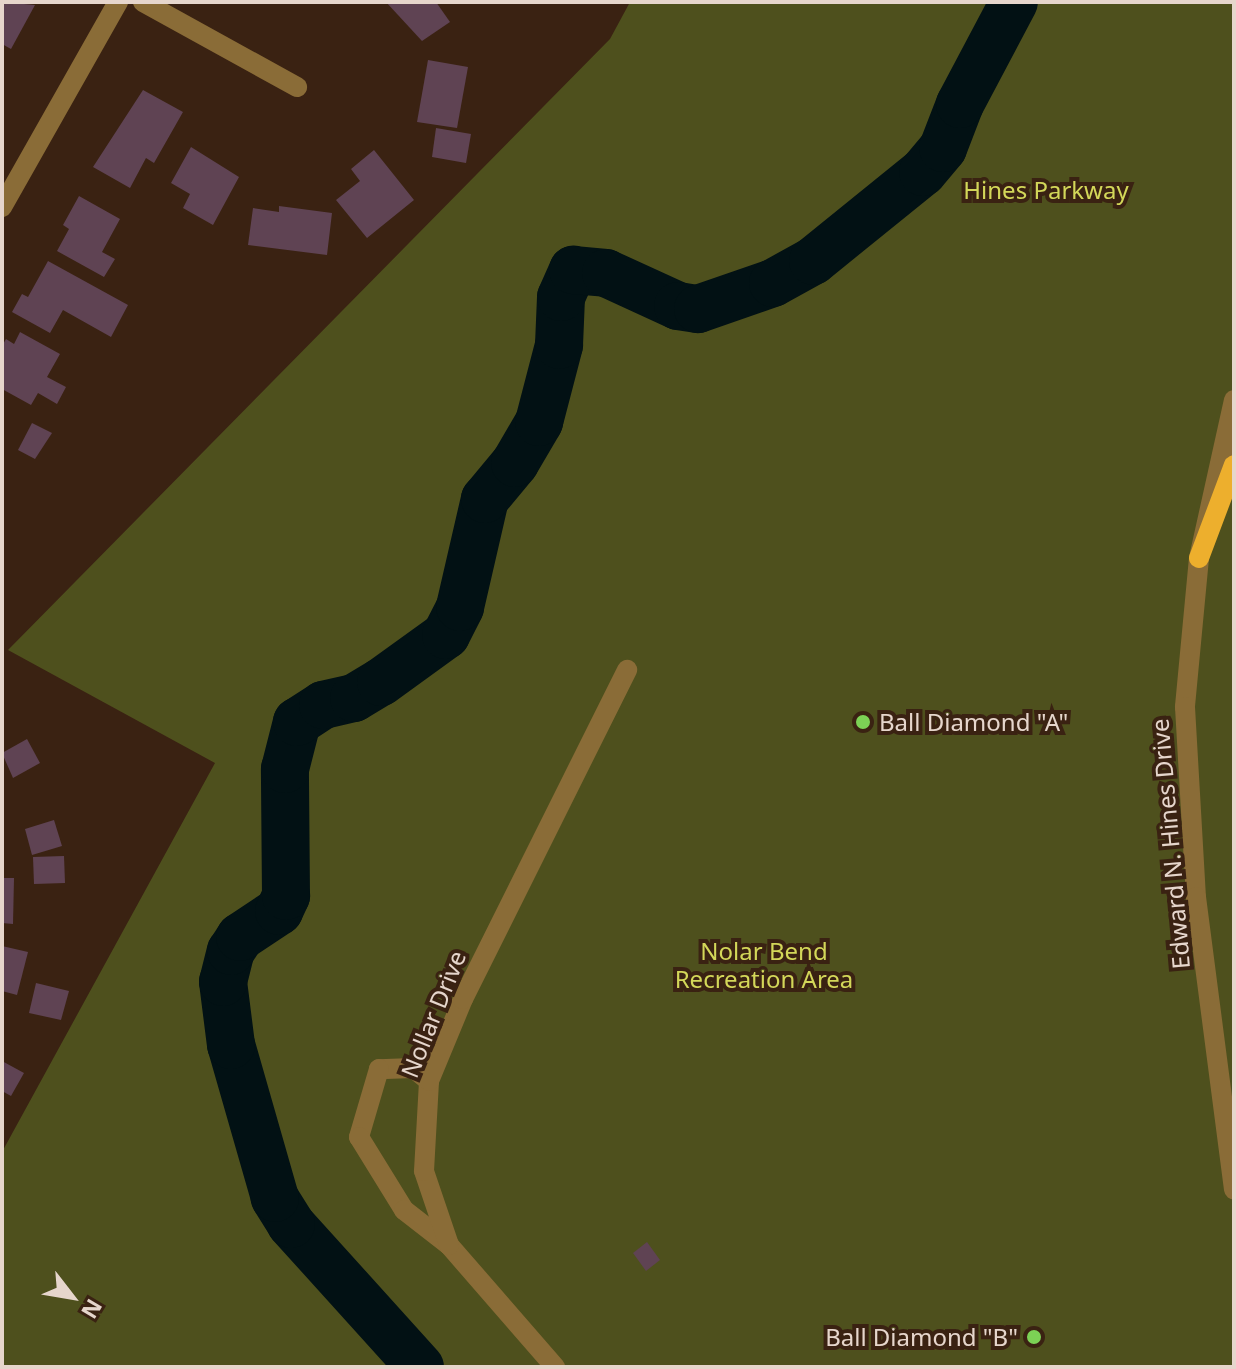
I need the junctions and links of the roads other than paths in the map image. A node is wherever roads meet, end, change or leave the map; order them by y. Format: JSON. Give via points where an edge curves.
{"nodes":[{"id":1,"x":118,"y":2,"type":"edge"},
{"id":2,"x":143,"y":2,"type":"edge"},
{"id":3,"x":297,"y":87,"type":"dead end"},
{"id":4,"x":2,"y":207,"type":"edge"},
{"id":5,"x":1234,"y":400,"type":"edge"},
{"id":6,"x":1234,"y":465,"type":"edge"},
{"id":7,"x":1199,"y":558,"type":"junction"},
{"id":8,"x":627,"y":670,"type":"dead end"},
{"id":9,"x":429,"y":1081,"type":"junction"},
{"id":10,"x":1234,"y":1190,"type":"edge"},
{"id":11,"x":449,"y":1245,"type":"junction"},
{"id":12,"x":555,"y":1367,"type":"edge"}],
"edges":[{"from":1,"to":4,"type":"street"},
{"from":2,"to":3,"type":"street"},
{"from":5,"to":7,"type":"street","name":"Edward N. Hines Drive"},
{"from":6,"to":7,"type":"main road"},
{"from":7,"to":10,"type":"street","name":"Edward N. Hines Drive","via":[[1185,707],[1187,788]]},
{"from":8,"to":9,"type":"street","name":"Nollar Drive","via":[[463,999]]},
{"from":9,"to":11,"type":"street","name":"Nollar Drive","via":[[424,1171]]},
{"from":9,"to":11,"type":"street","via":[[413,1068],[379,1069],[359,1137],[404,1210]]},
{"from":11,"to":12,"type":"street","name":"Nollar Drive"}]}
